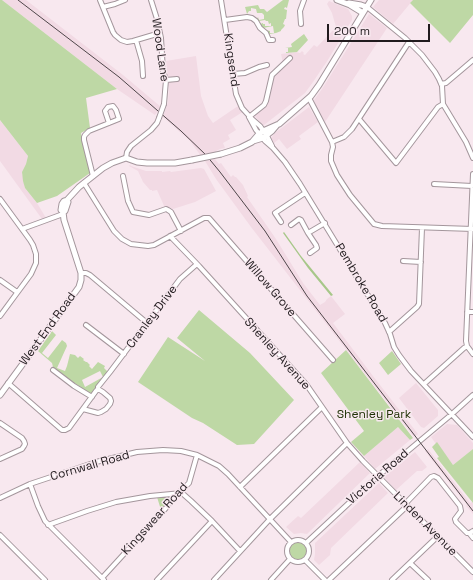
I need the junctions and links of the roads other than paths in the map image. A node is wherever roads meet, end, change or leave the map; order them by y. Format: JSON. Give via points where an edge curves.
{"nodes":[{"id":1,"x":100,"y":0,"type":"edge"},
{"id":2,"x":126,"y":0,"type":"edge"},
{"id":3,"x":151,"y":0,"type":"edge"},
{"id":4,"x":221,"y":0,"type":"edge"},
{"id":5,"x":304,"y":0,"type":"edge"},
{"id":6,"x":337,"y":0,"type":"edge"},
{"id":7,"x":371,"y":0,"type":"edge"},
{"id":8,"x":344,"y":2,"type":"junction"},
{"id":9,"x":366,"y":6,"type":"junction"},
{"id":10,"x":103,"y":7,"type":"junction"},
{"id":11,"x":363,"y":13,"type":"junction"},
{"id":12,"x":225,"y":20,"type":"junction"},
{"id":13,"x":301,"y":24,"type":"dead end"},
{"id":14,"x":160,"y":33,"type":"junction"},
{"id":15,"x":136,"y":40,"type":"junction"},
{"id":16,"x":274,"y":40,"type":"dead end"},
{"id":17,"x":409,"y":42,"type":"junction"},
{"id":18,"x":290,"y":58,"type":"dead end"},
{"id":19,"x":473,"y":60,"type":"edge"},
{"id":20,"x":267,"y":65,"type":"dead end"},
{"id":21,"x":233,"y":74,"type":"junction"},
{"id":22,"x":143,"y":76,"type":"dead end"},
{"id":23,"x":177,"y":79,"type":"dead end"},
{"id":24,"x":166,"y":80,"type":"junction"},
{"id":25,"x":441,"y":84,"type":"junction"},
{"id":26,"x":309,"y":98,"type":"junction"},
{"id":27,"x":442,"y":104,"type":"junction"},
{"id":28,"x":249,"y":116,"type":"junction"},
{"id":29,"x":358,"y":119,"type":"junction"},
{"id":30,"x":109,"y":123,"type":"dead end"},
{"id":31,"x":264,"y":135,"type":"junction"},
{"id":32,"x":332,"y":142,"type":"junction"},
{"id":33,"x":468,"y":145,"type":"junction"},
{"id":34,"x":473,"y":145,"type":"edge"},
{"id":35,"x":126,"y":158,"type":"junction"},
{"id":36,"x":473,"y":158,"type":"edge"},
{"id":37,"x":473,"y":174,"type":"edge"},
{"id":38,"x":93,"y":176,"type":"junction"},
{"id":39,"x":122,"y":176,"type":"dead end"},
{"id":40,"x":84,"y":183,"type":"junction"},
{"id":41,"x":434,"y":184,"type":"dead end"},
{"id":42,"x":472,"y":186,"type":"edge"},
{"id":43,"x":306,"y":193,"type":"junction"},
{"id":44,"x":0,"y":199,"type":"edge"},
{"id":45,"x":63,"y":213,"type":"junction"},
{"id":46,"x":281,"y":222,"type":"dead end"},
{"id":47,"x":325,"y":223,"type":"junction"},
{"id":48,"x":291,"y":225,"type":"dead end"},
{"id":49,"x":422,"y":228,"type":"junction"},
{"id":50,"x":22,"y":229,"type":"junction"},
{"id":51,"x":472,"y":229,"type":"edge"},
{"id":52,"x":181,"y":230,"type":"junction"},
{"id":53,"x":308,"y":234,"type":"junction"},
{"id":54,"x":170,"y":236,"type":"junction"},
{"id":55,"x":310,"y":253,"type":"dead end"},
{"id":56,"x":471,"y":253,"type":"edge"},
{"id":57,"x":403,"y":261,"type":"dead end"},
{"id":58,"x":421,"y":262,"type":"junction"},
{"id":59,"x":197,"y":264,"type":"junction"},
{"id":60,"x":81,"y":273,"type":"junction"},
{"id":61,"x":0,"y":280,"type":"edge"},
{"id":62,"x":18,"y":292,"type":"junction"},
{"id":63,"x":467,"y":312,"type":"junction"},
{"id":64,"x":473,"y":312,"type":"edge"},
{"id":65,"x":0,"y":316,"type":"edge"},
{"id":66,"x":147,"y":323,"type":"junction"},
{"id":67,"x":86,"y":325,"type":"dead end"},
{"id":68,"x":389,"y":332,"type":"junction"},
{"id":69,"x":467,"y":346,"type":"junction"},
{"id":70,"x":124,"y":354,"type":"junction"},
{"id":71,"x":473,"y":354,"type":"edge"},
{"id":72,"x":333,"y":360,"type":"dead end"},
{"id":73,"x":53,"y":370,"type":"dead end"},
{"id":74,"x":8,"y":383,"type":"junction"},
{"id":75,"x":424,"y":384,"type":"junction"},
{"id":76,"x":99,"y":388,"type":"junction"},
{"id":77,"x":0,"y":395,"type":"edge"},
{"id":78,"x":473,"y":395,"type":"edge"},
{"id":79,"x":92,"y":397,"type":"junction"},
{"id":80,"x":322,"y":407,"type":"junction"},
{"id":81,"x":83,"y":409,"type":"junction"},
{"id":82,"x":452,"y":414,"type":"junction"},
{"id":83,"x":0,"y":423,"type":"edge"},
{"id":84,"x":473,"y":437,"type":"edge"},
{"id":85,"x":347,"y":442,"type":"junction"},
{"id":86,"x":197,"y":455,"type":"junction"},
{"id":87,"x":0,"y":459,"type":"edge"},
{"id":88,"x":378,"y":476,"type":"junction"},
{"id":89,"x":30,"y":484,"type":"junction"},
{"id":90,"x":240,"y":487,"type":"junction"},
{"id":91,"x":177,"y":494,"type":"junction"},
{"id":92,"x":408,"y":494,"type":"dead end"},
{"id":93,"x":0,"y":498,"type":"edge"},
{"id":94,"x":411,"y":498,"type":"junction"},
{"id":95,"x":406,"y":505,"type":"junction"},
{"id":96,"x":270,"y":519,"type":"junction"},
{"id":97,"x":212,"y":521,"type":"junction"},
{"id":98,"x":48,"y":525,"type":"junction"},
{"id":99,"x":471,"y":532,"type":"edge"},
{"id":100,"x":0,"y":535,"type":"edge"},
{"id":101,"x":438,"y":537,"type":"junction"},
{"id":102,"x":473,"y":538,"type":"edge"},
{"id":103,"x":291,"y":542,"type":"junction"},
{"id":104,"x":306,"y":543,"type":"junction"},
{"id":105,"x":240,"y":551,"type":"junction"},
{"id":106,"x":290,"y":559,"type":"junction"},
{"id":107,"x":305,"y":560,"type":"junction"},
{"id":108,"x":410,"y":562,"type":"junction"},
{"id":109,"x":473,"y":572,"type":"edge"},
{"id":110,"x":103,"y":579,"type":"edge"},
{"id":111,"x":45,"y":580,"type":"edge"},
{"id":112,"x":157,"y":580,"type":"edge"},
{"id":113,"x":214,"y":580,"type":"edge"},
{"id":114,"x":271,"y":580,"type":"edge"},
{"id":115,"x":325,"y":580,"type":"edge"},
{"id":116,"x":329,"y":580,"type":"edge"},
{"id":117,"x":392,"y":580,"type":"edge"},
{"id":118,"x":428,"y":580,"type":"edge"}],
"edges":[{"from":1,"to":10,"type":"street"},
{"from":2,"to":10,"type":"street"},
{"from":3,"to":14,"type":"street","name":"Wood Lane"},
{"from":4,"to":12,"type":"street","name":"Kingsend"},
{"from":5,"to":13,"type":"street","via":[[300,11]]},
{"from":6,"to":8,"type":"main road"},
{"from":7,"to":9,"type":"main road"},
{"from":8,"to":9,"type":"main road"},
{"from":8,"to":11,"type":"main road"},
{"from":9,"to":11,"type":"main road"},
{"from":9,"to":17,"type":"street"},
{"from":10,"to":15,"type":"street","via":[[115,35],[124,41]]},
{"from":11,"to":26,"type":"main road"},
{"from":12,"to":16,"type":"street","via":[[252,18],[267,34],[269,40]]},
{"from":12,"to":21,"type":"street","name":"Kingsend"},
{"from":14,"to":15,"type":"street"},
{"from":14,"to":24,"type":"street","name":"Wood Lane"},
{"from":15,"to":22,"type":"street"},
{"from":17,"to":25,"type":"street","via":[[432,68]]},
{"from":17,"to":29,"type":"street"},
{"from":18,"to":28,"type":"street","via":[[272,76],[264,105]]},
{"from":19,"to":25,"type":"street","via":[[446,83]]},
{"from":20,"to":21,"type":"street","via":[[245,73]]},
{"from":21,"to":28,"type":"street","name":"Kingsend","via":[[238,100]]},
{"from":23,"to":24,"type":"street"},
{"from":24,"to":35,"type":"street","name":"Wood Lane","bridge":true,"via":[[164,104],[157,123],[131,146]]},
{"from":25,"to":27,"type":"street"},
{"from":26,"to":31,"type":"main road"},
{"from":26,"to":32,"type":"street"},
{"from":27,"to":29,"type":"street","via":[[396,163]]},
{"from":27,"to":33,"type":"street"},
{"from":28,"to":31,"type":"street","name":"Kingsend","via":[[260,126]]},
{"from":29,"to":32,"type":"street","via":[[346,136]]},
{"from":30,"to":38,"type":"street","via":[[89,131],[84,137]]},
{"from":31,"to":35,"type":"main road","bridge":true,"via":[[240,148],[192,160],[147,163]]},
{"from":31,"to":43,"type":"street","name":"Pembroke Road"},
{"from":32,"to":49,"type":"street","via":[[331,161],[337,175],[356,203],[376,225]]},
{"from":33,"to":34,"type":"street"},
{"from":33,"to":36,"type":"street"},
{"from":35,"to":38,"type":"main road","via":[[108,165]]},
{"from":37,"to":42,"type":"street"},
{"from":38,"to":40,"type":"main road"},
{"from":39,"to":52,"type":"street","via":[[133,212],[152,215],[168,210]]},
{"from":40,"to":45,"type":"main road","via":[[67,200]]},
{"from":40,"to":54,"type":"street","via":[[114,231],[126,242],[151,246]]},
{"from":41,"to":42,"type":"street"},
{"from":42,"to":51,"type":"street"},
{"from":43,"to":46,"type":"street","via":[[275,213]]},
{"from":43,"to":47,"type":"street","name":"Pembroke Road"},
{"from":44,"to":50,"type":"street"},
{"from":45,"to":50,"type":"street"},
{"from":45,"to":60,"type":"main road"},
{"from":47,"to":53,"type":"street"},
{"from":47,"to":68,"type":"street","name":"Pembroke Road"},
{"from":48,"to":53,"type":"street","via":[[300,219]]},
{"from":49,"to":51,"type":"street"},
{"from":49,"to":58,"type":"street"},
{"from":50,"to":62,"type":"street","via":[[33,245],[36,263]]},
{"from":51,"to":56,"type":"street"},
{"from":52,"to":54,"type":"street"},
{"from":52,"to":72,"type":"street","name":"Willow Grove","via":[[204,218],[211,219]]},
{"from":53,"to":55,"type":"street","via":[[317,248]]},
{"from":54,"to":59,"type":"street","name":"Shenley Avenue"},
{"from":56,"to":63,"type":"street"},
{"from":57,"to":58,"type":"street"},
{"from":58,"to":68,"type":"street","via":[[419,304]]},
{"from":59,"to":66,"type":"street","name":"Cranley Drive","via":[[180,279]]},
{"from":59,"to":80,"type":"street","name":"Shenley Avenue","via":[[306,384]]},
{"from":60,"to":66,"type":"street","via":[[90,275]]},
{"from":60,"to":74,"type":"main road","name":"West End Road","via":[[81,282],[76,292]]},
{"from":61,"to":62,"type":"street"},
{"from":62,"to":65,"type":"street"},
{"from":63,"to":64,"type":"street"},
{"from":63,"to":69,"type":"street"},
{"from":66,"to":70,"type":"street","name":"Cranley Drive"},
{"from":67,"to":70,"type":"street"},
{"from":68,"to":75,"type":"street","name":"Pembroke Road","via":[[398,355]]},
{"from":69,"to":71,"type":"street"},
{"from":69,"to":75,"type":"street"},
{"from":70,"to":76,"type":"street","name":"Cranley Drive"},
{"from":73,"to":79,"type":"street"},
{"from":74,"to":77,"type":"main road","name":"West End Road"},
{"from":74,"to":81,"type":"street","name":"Cranley Drive","via":[[62,430],[69,428]]},
{"from":75,"to":82,"type":"street","name":"Pembroke Road"},
{"from":76,"to":79,"type":"street","name":"Cranley Drive"},
{"from":76,"to":81,"type":"street","via":[[110,398],[110,404],[98,413]]},
{"from":78,"to":82,"type":"street","name":"Victoria Road"},
{"from":79,"to":81,"type":"street","name":"Cranley Drive"},
{"from":80,"to":85,"type":"street","name":"Shenley Avenue"},
{"from":80,"to":90,"type":"street"},
{"from":82,"to":84,"type":"street","name":"Pembroke Road"},
{"from":82,"to":88,"type":"street","name":"Victoria Road"},
{"from":83,"to":87,"type":"street","via":[[22,438],[25,444],[22,449]]},
{"from":85,"to":88,"type":"street","name":"Shenley Avenue"},
{"from":85,"to":96,"type":"street"},
{"from":86,"to":89,"type":"street","name":"Cornwall Road","via":[[163,450],[137,452],[96,462]]},
{"from":86,"to":90,"type":"street","name":"Cornwall Road","via":[[219,466]]},
{"from":86,"to":91,"type":"street","name":"Kingswear Road","via":[[188,483]]},
{"from":88,"to":95,"type":"street","name":"Linden Avenue"},
{"from":88,"to":104,"type":"street","name":"Victoria Road"},
{"from":89,"to":93,"type":"street","name":"Cornwall Road"},
{"from":89,"to":98,"type":"street"},
{"from":90,"to":96,"type":"street","name":"Cornwall Road"},
{"from":91,"to":97,"type":"street","via":[[185,495]]},
{"from":91,"to":98,"type":"street","via":[[116,502]]},
{"from":91,"to":110,"type":"street","name":"Kingswear Road"},
{"from":92,"to":94,"type":"street"},
{"from":94,"to":95,"type":"street"},
{"from":94,"to":99,"type":"street","via":[[426,480],[433,476],[437,477],[460,506],[461,511],[455,521],[466,532]]},
{"from":95,"to":101,"type":"street","name":"Linden Avenue"},
{"from":95,"to":116,"type":"street"},
{"from":96,"to":103,"type":"street","name":"Cornwall Road"},
{"from":96,"to":105,"type":"street"},
{"from":97,"to":105,"type":"street"},
{"from":97,"to":112,"type":"street"},
{"from":98,"to":110,"type":"street"},
{"from":99,"to":102,"type":"street"},
{"from":100,"to":111,"type":"street"},
{"from":101,"to":108,"type":"street"},
{"from":101,"to":109,"type":"street","name":"Linden Avenue"},
{"from":103,"to":104,"type":"street","via":[[297,540]]},
{"from":103,"to":106,"type":"street","via":[[287,553]]},
{"from":104,"to":107,"type":"street","via":[[309,554]]},
{"from":105,"to":113,"type":"street"},
{"from":106,"to":107,"type":"street","via":[[296,562]]},
{"from":106,"to":114,"type":"street"},
{"from":107,"to":115,"type":"street"},
{"from":108,"to":117,"type":"street"},
{"from":108,"to":118,"type":"street"}]}
